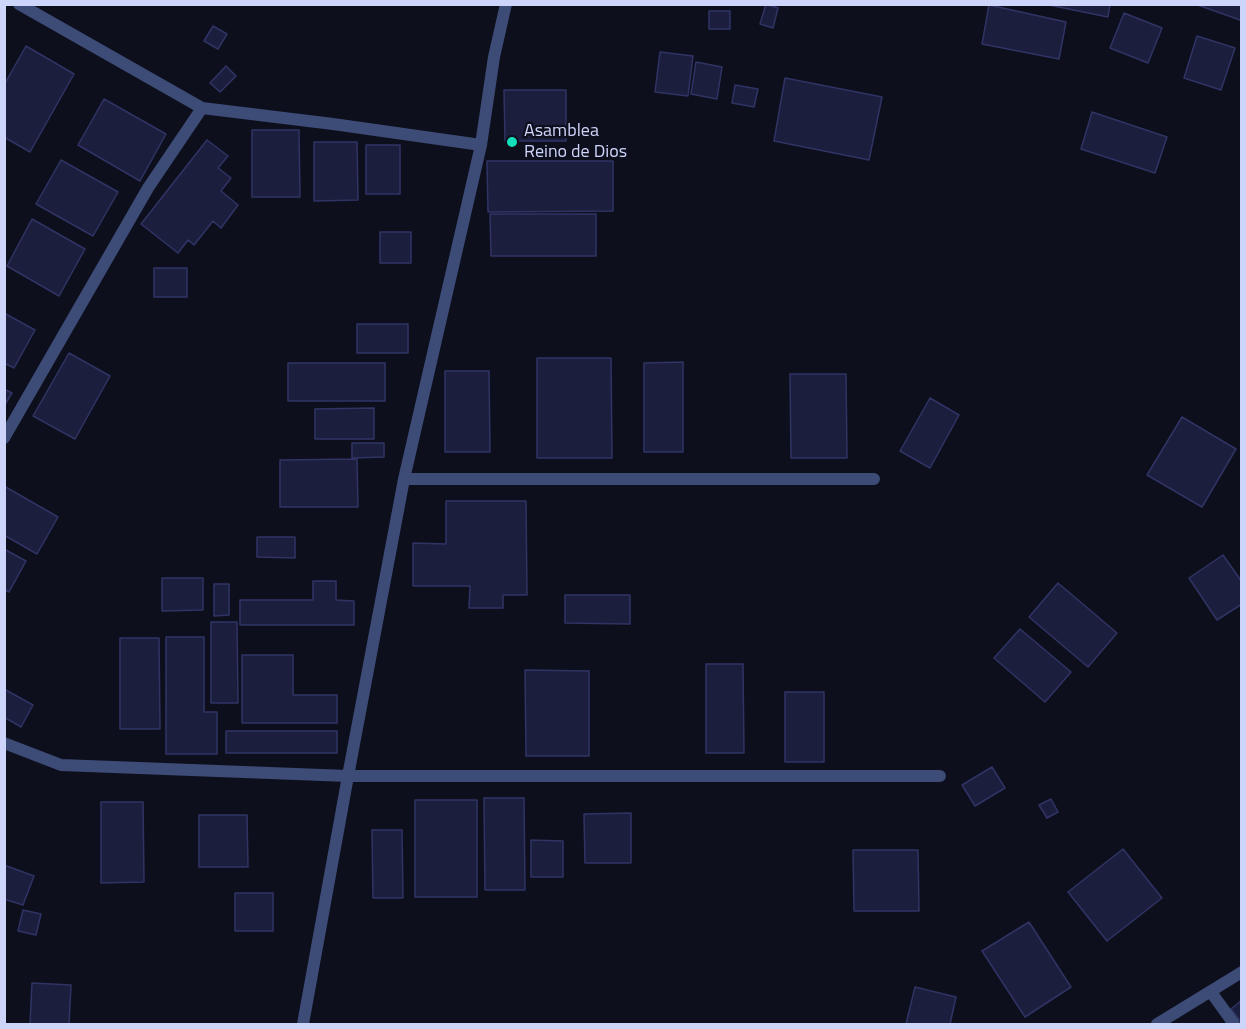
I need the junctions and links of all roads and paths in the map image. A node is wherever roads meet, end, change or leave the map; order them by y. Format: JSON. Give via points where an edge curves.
{"nodes":[{"id":1,"x":19,"y":4,"type":"edge"},
{"id":2,"x":506,"y":4,"type":"edge"},
{"id":3,"x":202,"y":108,"type":"junction"},
{"id":4,"x":481,"y":145,"type":"junction"},
{"id":5,"x":4,"y":438,"type":"edge"},
{"id":6,"x":404,"y":479,"type":"junction"},
{"id":7,"x":874,"y":479,"type":"dead end"},
{"id":8,"x":4,"y":743,"type":"edge"},
{"id":9,"x":348,"y":776,"type":"junction"},
{"id":10,"x":939,"y":776,"type":"dead end"},
{"id":11,"x":1242,"y":972,"type":"edge"},
{"id":12,"x":1211,"y":992,"type":"junction"},
{"id":13,"x":303,"y":1024,"type":"edge"},
{"id":14,"x":1157,"y":1024,"type":"edge"},
{"id":15,"x":1234,"y":1024,"type":"edge"}],
"edges":[{"from":1,"to":3,"type":"street"},
{"from":2,"to":4,"type":"street"},
{"from":3,"to":4,"type":"street"},
{"from":3,"to":5,"type":"street","via":[[148,188]]},
{"from":4,"to":6,"type":"street"},
{"from":6,"to":7,"type":"street"},
{"from":6,"to":9,"type":"street"},
{"from":8,"to":9,"type":"street","via":[[61,765]]},
{"from":9,"to":10,"type":"street"},
{"from":9,"to":13,"type":"street"},
{"from":11,"to":12,"type":"street"},
{"from":12,"to":14,"type":"street"},
{"from":12,"to":15,"type":"street"}]}
